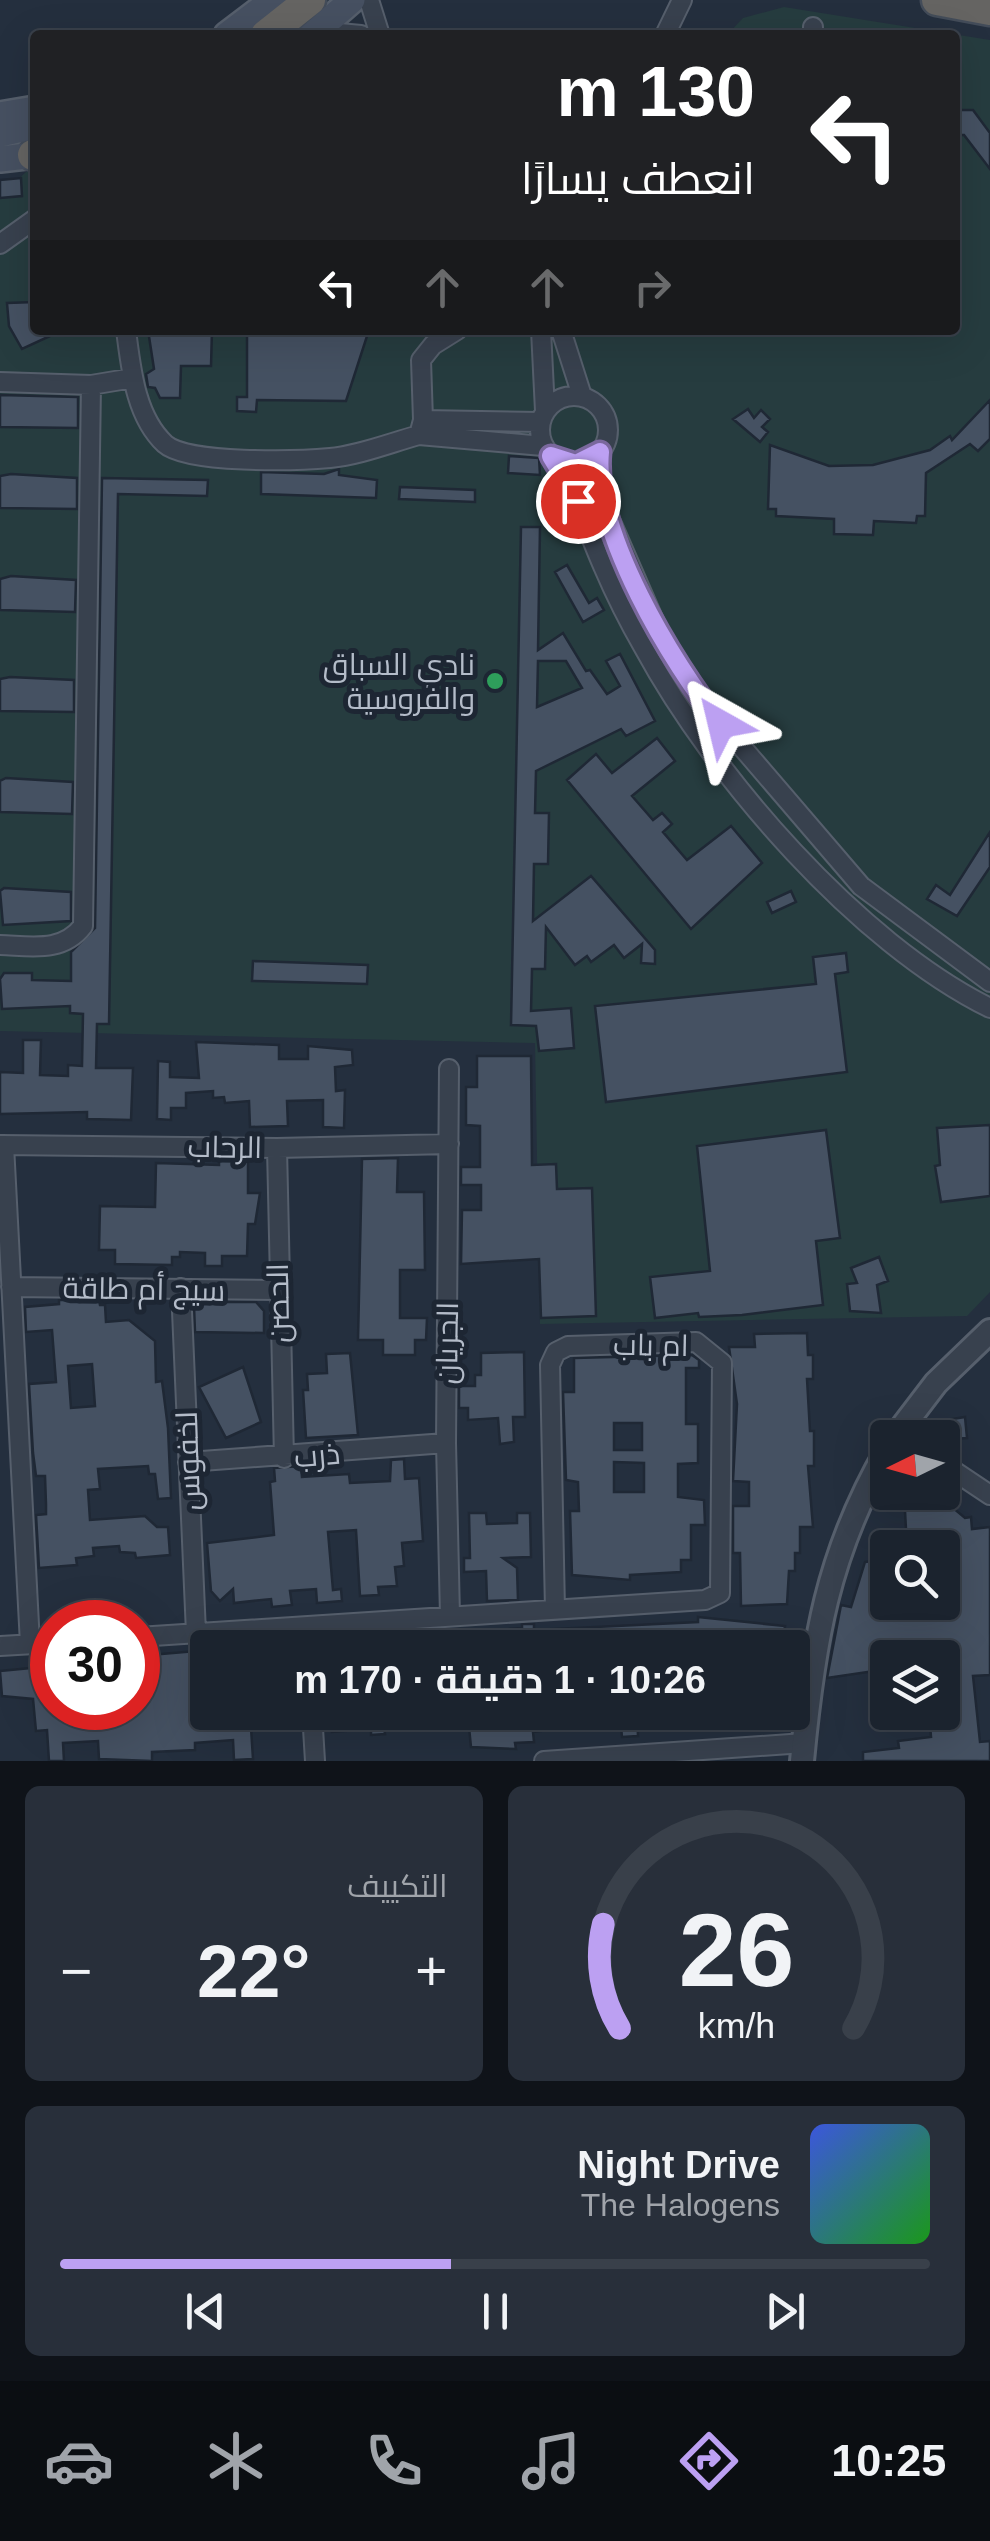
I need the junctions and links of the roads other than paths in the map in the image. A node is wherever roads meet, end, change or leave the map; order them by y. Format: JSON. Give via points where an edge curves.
{"nodes":[{"id":1,"x":273,"y":0,"type":"edge"},
{"id":2,"x":310,"y":0,"type":"edge"},
{"id":3,"x":352,"y":0,"type":"edge"},
{"id":4,"x":368,"y":0,"type":"edge"},
{"id":5,"x":682,"y":0,"type":"edge"},
{"id":6,"x":937,"y":0,"type":"edge"},
{"id":7,"x":990,"y":10,"type":"edge"},
{"id":8,"x":234,"y":30,"type":"edge"},
{"id":9,"x":272,"y":30,"type":"edge"},
{"id":10,"x":318,"y":30,"type":"edge"},
{"id":11,"x":378,"y":30,"type":"edge"},
{"id":12,"x":667,"y":30,"type":"edge"},
{"id":13,"x":30,"y":110,"type":"edge"},
{"id":14,"x":0,"y":115,"type":"edge"},
{"id":15,"x":0,"y":134,"type":"edge"},
{"id":16,"x":30,"y":146,"type":"edge"},
{"id":17,"x":30,"y":150,"type":"edge"},
{"id":18,"x":0,"y":159,"type":"edge"},
{"id":19,"x":30,"y":222,"type":"edge"},
{"id":20,"x":0,"y":244,"type":"edge"},
{"id":21,"x":127,"y":335,"type":"edge"},
{"id":22,"x":449,"y":335,"type":"edge"},
{"id":23,"x":541,"y":335,"type":"edge"},
{"id":24,"x":563,"y":335,"type":"edge"},
{"id":25,"x":133,"y":378,"type":"junction"},
{"id":26,"x":0,"y":382,"type":"edge"},
{"id":27,"x":91,"y":385,"type":"junction"},
{"id":28,"x":582,"y":396,"type":"junction"},
{"id":29,"x":543,"y":416,"type":"junction"},
{"id":30,"x":421,"y":428,"type":"junction"},
{"id":31,"x":547,"y":451,"type":"junction"},
{"id":32,"x":600,"y":452,"type":"junction"},
{"id":33,"x":872,"y":894,"type":"junction"},
{"id":34,"x":855,"y":911,"type":"junction"},
{"id":35,"x":0,"y":944,"type":"edge"},
{"id":36,"x":990,"y":982,"type":"edge"},
{"id":37,"x":990,"y":1008,"type":"edge"},
{"id":38,"x":449,"y":1070,"type":"dead end"},
{"id":39,"x":449,"y":1144,"type":"junction"},
{"id":40,"x":2,"y":1145,"type":"edge"},
{"id":41,"x":277,"y":1148,"type":"junction"},
{"id":42,"x":11,"y":1287,"type":"junction"},
{"id":43,"x":181,"y":1288,"type":"junction"},
{"id":44,"x":277,"y":1290,"type":"junction"},
{"id":45,"x":990,"y":1330,"type":"edge"},
{"id":46,"x":910,"y":1420,"type":"edge"},
{"id":47,"x":446,"y":1443,"type":"junction"},
{"id":48,"x":284,"y":1458,"type":"junction"},
{"id":49,"x":188,"y":1462,"type":"junction"},
{"id":50,"x":960,"y":1475,"type":"edge"},
{"id":51,"x":870,"y":1488,"type":"edge"},
{"id":52,"x":990,"y":1495,"type":"edge"},
{"id":53,"x":555,"y":1610,"type":"junction"},
{"id":54,"x":450,"y":1616,"type":"junction"},
{"id":55,"x":307,"y":1626,"type":"junction"},
{"id":56,"x":196,"y":1630,"type":"edge"},
{"id":57,"x":252,"y":1630,"type":"edge"},
{"id":58,"x":307,"y":1630,"type":"edge"},
{"id":59,"x":190,"y":1634,"type":"edge"},
{"id":60,"x":160,"y":1636,"type":"edge"},
{"id":61,"x":30,"y":1644,"type":"joint"},
{"id":62,"x":0,"y":1646,"type":"edge"},
{"id":63,"x":313,"y":1730,"type":"edge"},
{"id":64,"x":803,"y":1752,"type":"edge"},
{"id":65,"x":315,"y":1761,"type":"edge"},
{"id":66,"x":544,"y":1761,"type":"edge"}],
"edges":[{"from":1,"to":8,"type":"main road"},
{"from":2,"to":9,"type":"highway"},
{"from":3,"to":10,"type":"main road"},
{"from":4,"to":11,"type":"street"},
{"from":5,"to":12,"type":"street"},
{"from":6,"to":7,"type":"highway"},
{"from":13,"to":14,"type":"main road"},
{"from":15,"to":16,"type":"main road"},
{"from":17,"to":18,"type":"main road"},
{"from":19,"to":20,"type":"street"},
{"from":21,"to":25,"type":"street"},
{"from":22,"to":30,"type":"street","via":[[421,360]]},
{"from":23,"to":29,"type":"street"},
{"from":24,"to":28,"type":"street"},
{"from":25,"to":27,"type":"street"},
{"from":25,"to":30,"type":"street","via":[[146,419],[183,455],[333,458]]},
{"from":26,"to":27,"type":"street"},
{"from":27,"to":35,"type":"street","via":[[84,926],[71,942]]},
{"from":28,"to":29,"type":"street","via":[[568,396]]},
{"from":28,"to":32,"type":"street","via":[[594,402],[608,426]]},
{"from":29,"to":30,"type":"street"},
{"from":29,"to":31,"type":"street"},
{"from":30,"to":31,"type":"street"},
{"from":31,"to":32,"type":"street","via":[[576,464]]},
{"from":31,"to":34,"type":"street","via":[[578,501],[644,650],[698,735],[814,876]]},
{"from":32,"to":33,"type":"street","via":[[604,508],[699,697]]},
{"from":33,"to":34,"type":"street"},
{"from":33,"to":36,"type":"street"},
{"from":34,"to":37,"type":"street"},
{"from":38,"to":39,"type":"street","name":"الجريان"},
{"from":39,"to":41,"type":"street","name":"الرحاب"},
{"from":39,"to":47,"type":"street","name":"الجريان"},
{"from":40,"to":41,"type":"street","name":"الرحاب"},
{"from":40,"to":42,"type":"street"},
{"from":41,"to":44,"type":"street","name":"الحصن"},
{"from":42,"to":43,"type":"street","name":"سيج أم طاقة"},
{"from":42,"to":61,"type":"street"},
{"from":43,"to":44,"type":"street","name":"سيج أم طاقة"},
{"from":43,"to":49,"type":"street","name":"لخفوس"},
{"from":44,"to":48,"type":"street","name":"الحصن"},
{"from":45,"to":46,"type":"street"},
{"from":47,"to":48,"type":"street","name":"ذرب"},
{"from":47,"to":54,"type":"street","name":"الجريان"},
{"from":48,"to":49,"type":"street","name":"ذرب"},
{"from":49,"to":56,"type":"street","name":"لخفوس"},
{"from":50,"to":52,"type":"street"},
{"from":51,"to":64,"type":"street","via":[[819,1615]]},
{"from":53,"to":53,"type":"street","name":"ام باب","via":[[720,1594],[722,1363],[696,1342],[568,1346],[556,1352],[550,1365]]},
{"from":53,"to":54,"type":"street","name":"ام باب"},
{"from":54,"to":55,"type":"street","name":"ام باب"},
{"from":55,"to":57,"type":"street","name":"ام باب"},
{"from":55,"to":58,"type":"street"},
{"from":59,"to":60,"type":"street","name":"ام باب"},
{"from":61,"to":62,"type":"street"},
{"from":63,"to":65,"type":"street"},
{"from":64,"to":66,"type":"street"}]}
